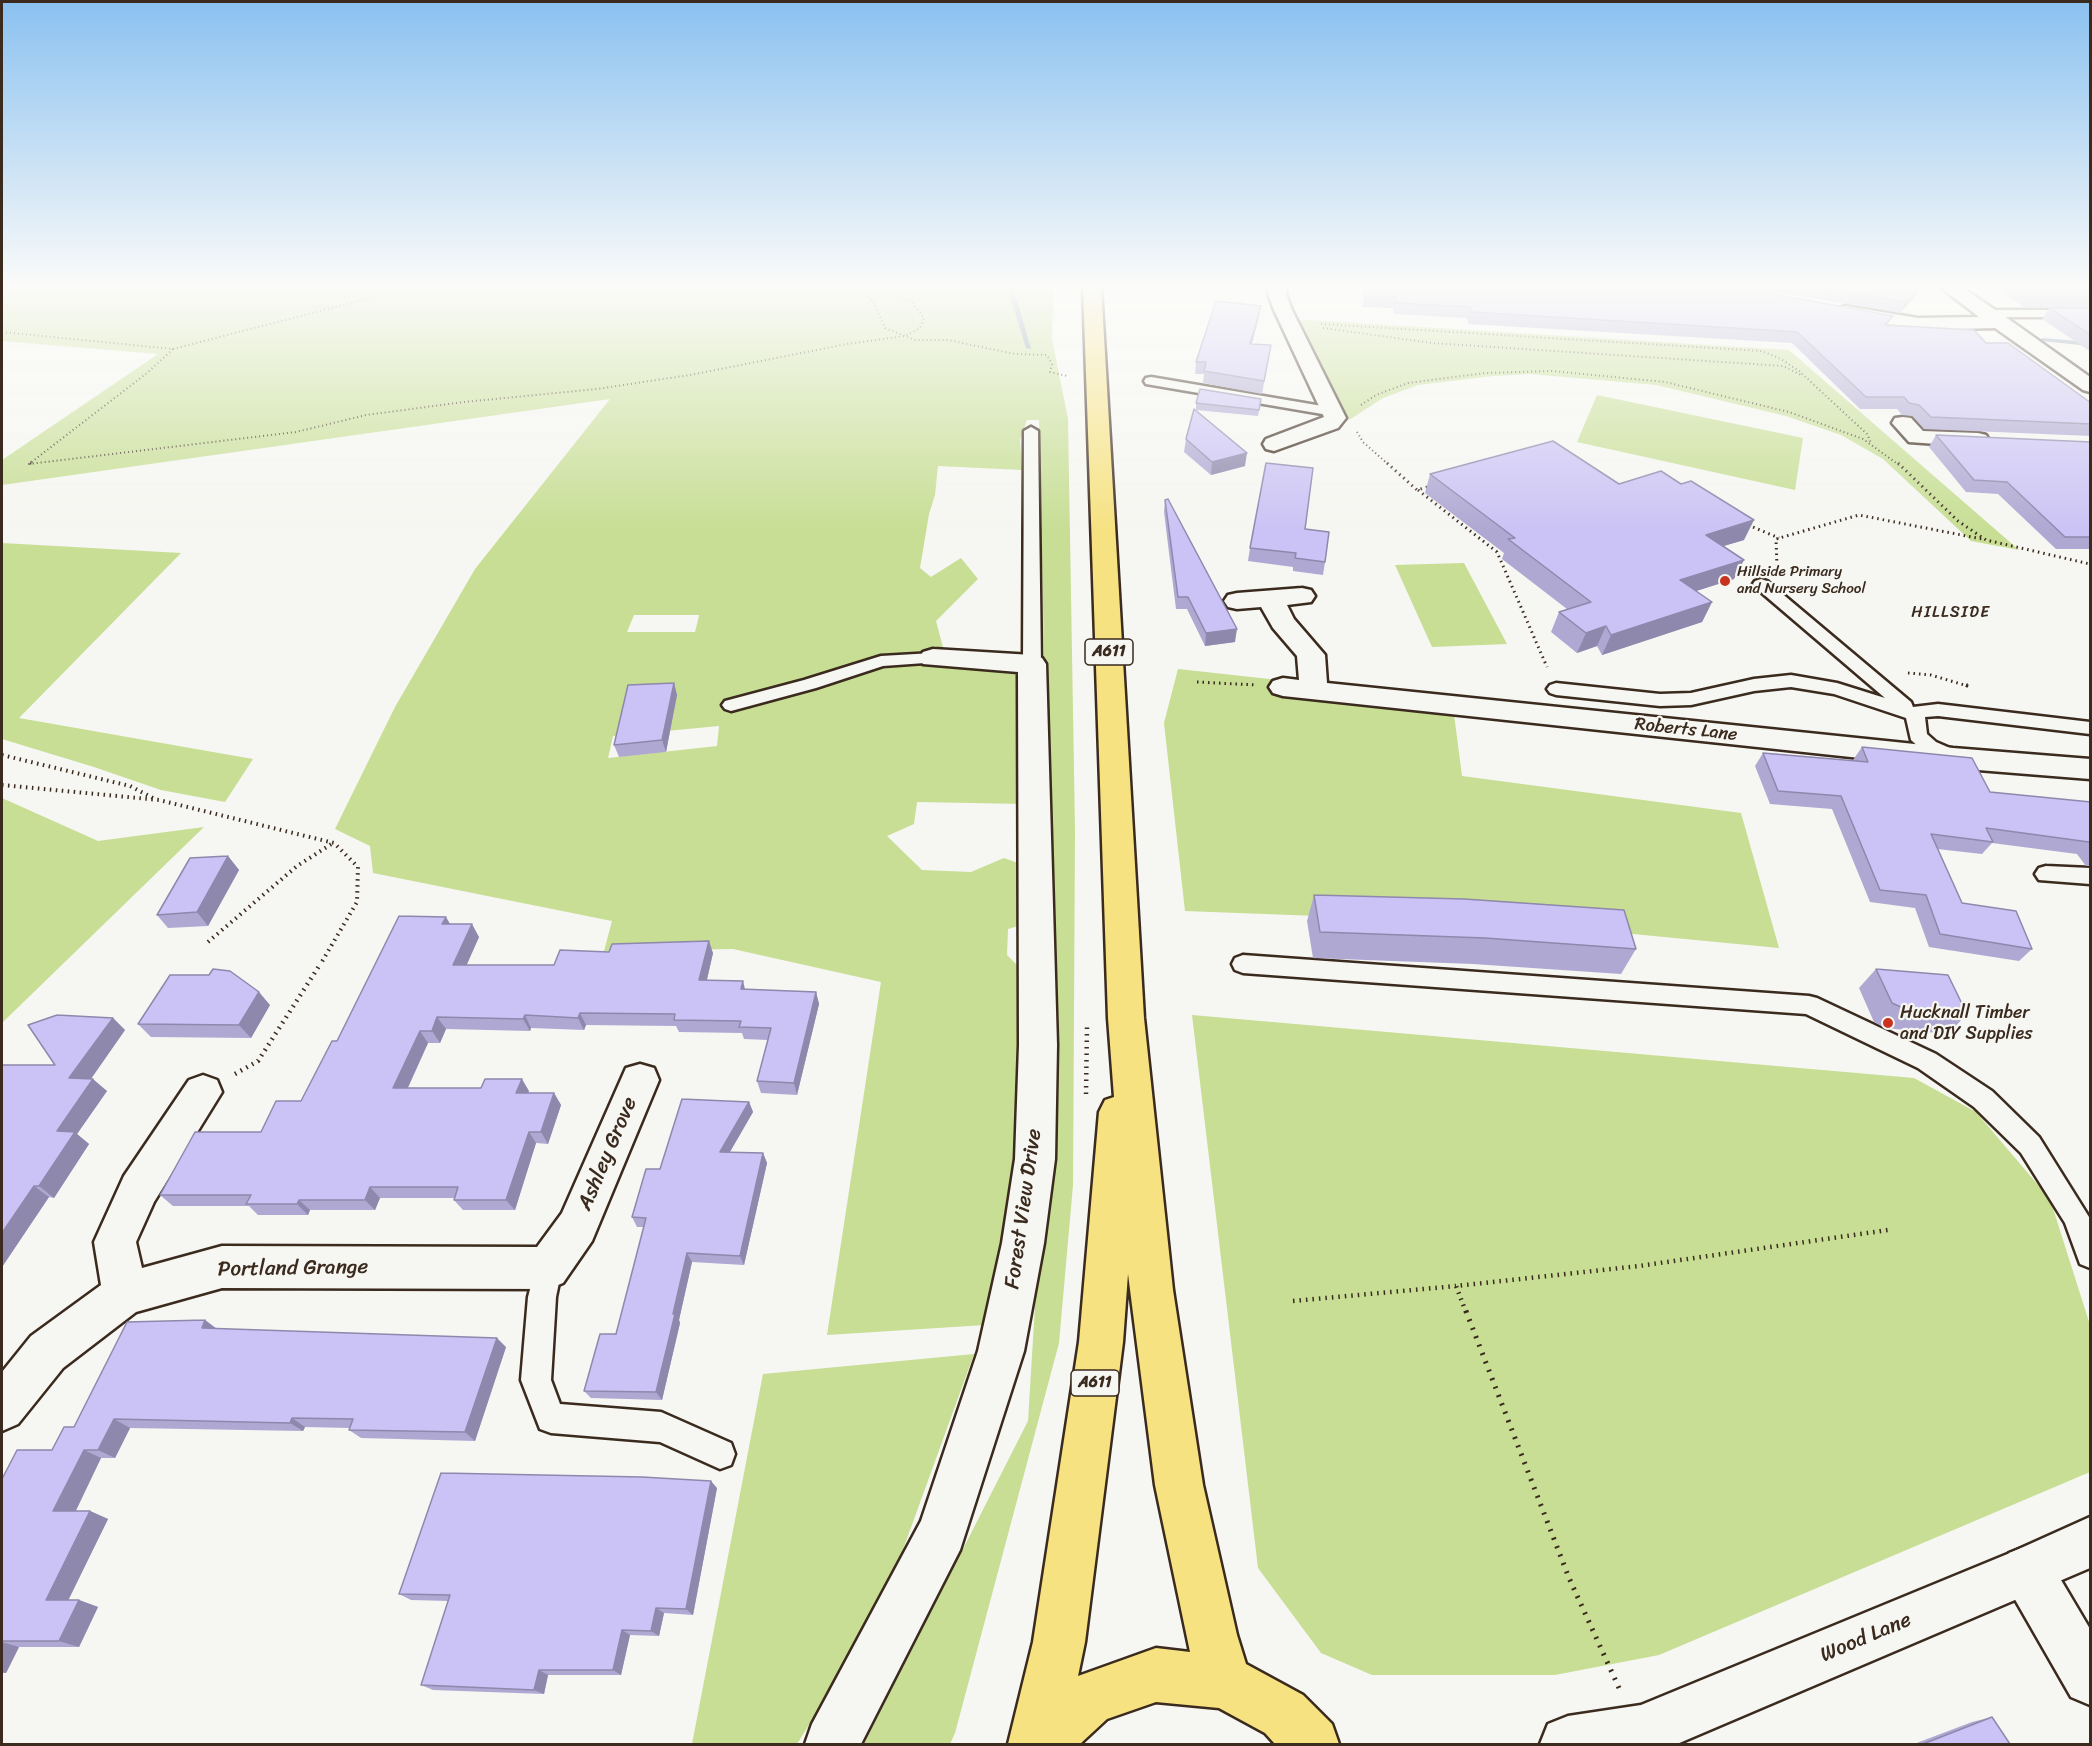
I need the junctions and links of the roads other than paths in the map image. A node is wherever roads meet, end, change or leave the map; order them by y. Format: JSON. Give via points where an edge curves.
{"nodes":[{"id":1,"x":1096,"y":367,"type":"edge"},
{"id":2,"x":1311,"y":367,"type":"edge"},
{"id":3,"x":2067,"y":367,"type":"edge"},
{"id":4,"x":1150,"y":381,"type":"dead end"},
{"id":5,"x":2087,"y":381,"type":"edge"},
{"id":6,"x":1336,"y":417,"type":"junction"},
{"id":7,"x":1030,"y":431,"type":"dead end"},
{"id":8,"x":1998,"y":440,"type":"edge"},
{"id":9,"x":1274,"y":444,"type":"dead end"},
{"id":10,"x":1933,"y":453,"type":"dead end"},
{"id":11,"x":1761,"y":584,"type":"road end"},
{"id":12,"x":1302,"y":596,"type":"dead end"},
{"id":13,"x":1270,"y":598,"type":"junction"},
{"id":14,"x":1237,"y":601,"type":"dead end"},
{"id":15,"x":933,"y":658,"type":"joint"},
{"id":16,"x":1032,"y":664,"type":"junction"},
{"id":17,"x":1282,"y":687,"type":"road end"},
{"id":18,"x":1556,"y":689,"type":"road end"},
{"id":19,"x":1314,"y":691,"type":"junction"},
{"id":20,"x":731,"y":705,"type":"dead end"},
{"id":21,"x":1917,"y":715,"type":"junction"},
{"id":22,"x":2091,"y":728,"type":"edge"},
{"id":23,"x":1953,"y":758,"type":"junction"},
{"id":24,"x":2091,"y":770,"type":"edge"},
{"id":25,"x":2046,"y":874,"type":"dead end"},
{"id":26,"x":2091,"y":876,"type":"edge"},
{"id":27,"x":1244,"y":964,"type":"dead end"},
{"id":28,"x":1126,"y":1018,"type":"junction"},
{"id":29,"x":640,"y":1080,"type":"dead end"},
{"id":30,"x":203,"y":1092,"type":"road end"},
{"id":31,"x":2091,"y":1255,"type":"edge"},
{"id":32,"x":548,"y":1268,"type":"junction"},
{"id":33,"x":124,"y":1294,"type":"junction"},
{"id":34,"x":2,"y":1408,"type":"edge"},
{"id":35,"x":720,"y":1454,"type":"dead end"},
{"id":36,"x":2091,"y":1542,"type":"edge"},
{"id":37,"x":2027,"y":1571,"type":"junction"},
{"id":38,"x":2091,"y":1678,"type":"edge"},
{"id":39,"x":1225,"y":1682,"type":"junction"},
{"id":40,"x":1631,"y":1738,"type":"edge"},
{"id":41,"x":832,"y":1744,"type":"edge"},
{"id":42,"x":1036,"y":1744,"type":"edge"},
{"id":43,"x":1041,"y":1744,"type":"edge"},
{"id":44,"x":1312,"y":1744,"type":"edge"},
{"id":45,"x":1568,"y":1744,"type":"edge"}],
"edges":[{"from":1,"to":28,"type":"main road","number":"A611"},
{"from":2,"to":6,"type":"street"},
{"from":3,"to":5,"type":"street"},
{"from":4,"to":6,"type":"lane"},
{"from":6,"to":9,"type":"street"},
{"from":7,"to":16,"type":"lane"},
{"from":8,"to":10,"type":"street","via":[[1910,430]]},
{"from":11,"to":21,"type":"lane"},
{"from":12,"to":13,"type":"street"},
{"from":13,"to":14,"type":"street"},
{"from":13,"to":19,"type":"street","via":[[1282,622],[1311,655]]},
{"from":15,"to":16,"type":"street"},
{"from":15,"to":20,"type":"lane","via":[[881,661]]},
{"from":16,"to":41,"type":"street","name":"Forest View Drive","via":[[1038,1045],[1035,1159],[1023,1243],[1001,1351],[942,1532]]},
{"from":17,"to":19,"type":"street","name":"Roberts Lane"},
{"from":18,"to":21,"type":"lane","via":[[1660,700],[1691,699],[1791,681],[1837,689]]},
{"from":19,"to":23,"type":"street","name":"Roberts Lane"},
{"from":21,"to":22,"type":"lane","via":[[1938,710]]},
{"from":21,"to":23,"type":"lane","via":[[1914,719],[1918,736]]},
{"from":23,"to":24,"type":"street","name":"Roberts Lane"},
{"from":25,"to":26,"type":"lane"},
{"from":27,"to":31,"type":"lane","via":[[1809,1005],[1927,1061],[1983,1100],[2030,1145],[2076,1217]]},
{"from":28,"to":39,"type":"main road","number":"A611","via":[[1151,1290],[1179,1485]]},
{"from":28,"to":42,"type":"main road","number":"A611","via":[[1101,1342],[1059,1642]]},
{"from":29,"to":32,"type":"street","name":"Ashley Grove","via":[[577,1227]]},
{"from":30,"to":33,"type":"street","via":[[139,1189],[115,1242]]},
{"from":32,"to":33,"type":"street","name":"Portland Grange","via":[[222,1267]]},
{"from":32,"to":35,"type":"lane","via":[[536,1380],[551,1418],[661,1427]]},
{"from":33,"to":34,"type":"street","name":"Portland Grange","via":[[47,1352]]},
{"from":36,"to":37,"type":"street","name":"Wood Lane"},
{"from":37,"to":38,"type":"street"},
{"from":37,"to":40,"type":"street","name":"Wood Lane"},
{"from":39,"to":43,"type":"main road","via":[[1156,1675],[1090,1698]]},
{"from":39,"to":44,"type":"main road","via":[[1284,1714]]},
{"from":40,"to":45,"type":"street","name":"Wood Lane"}]}
